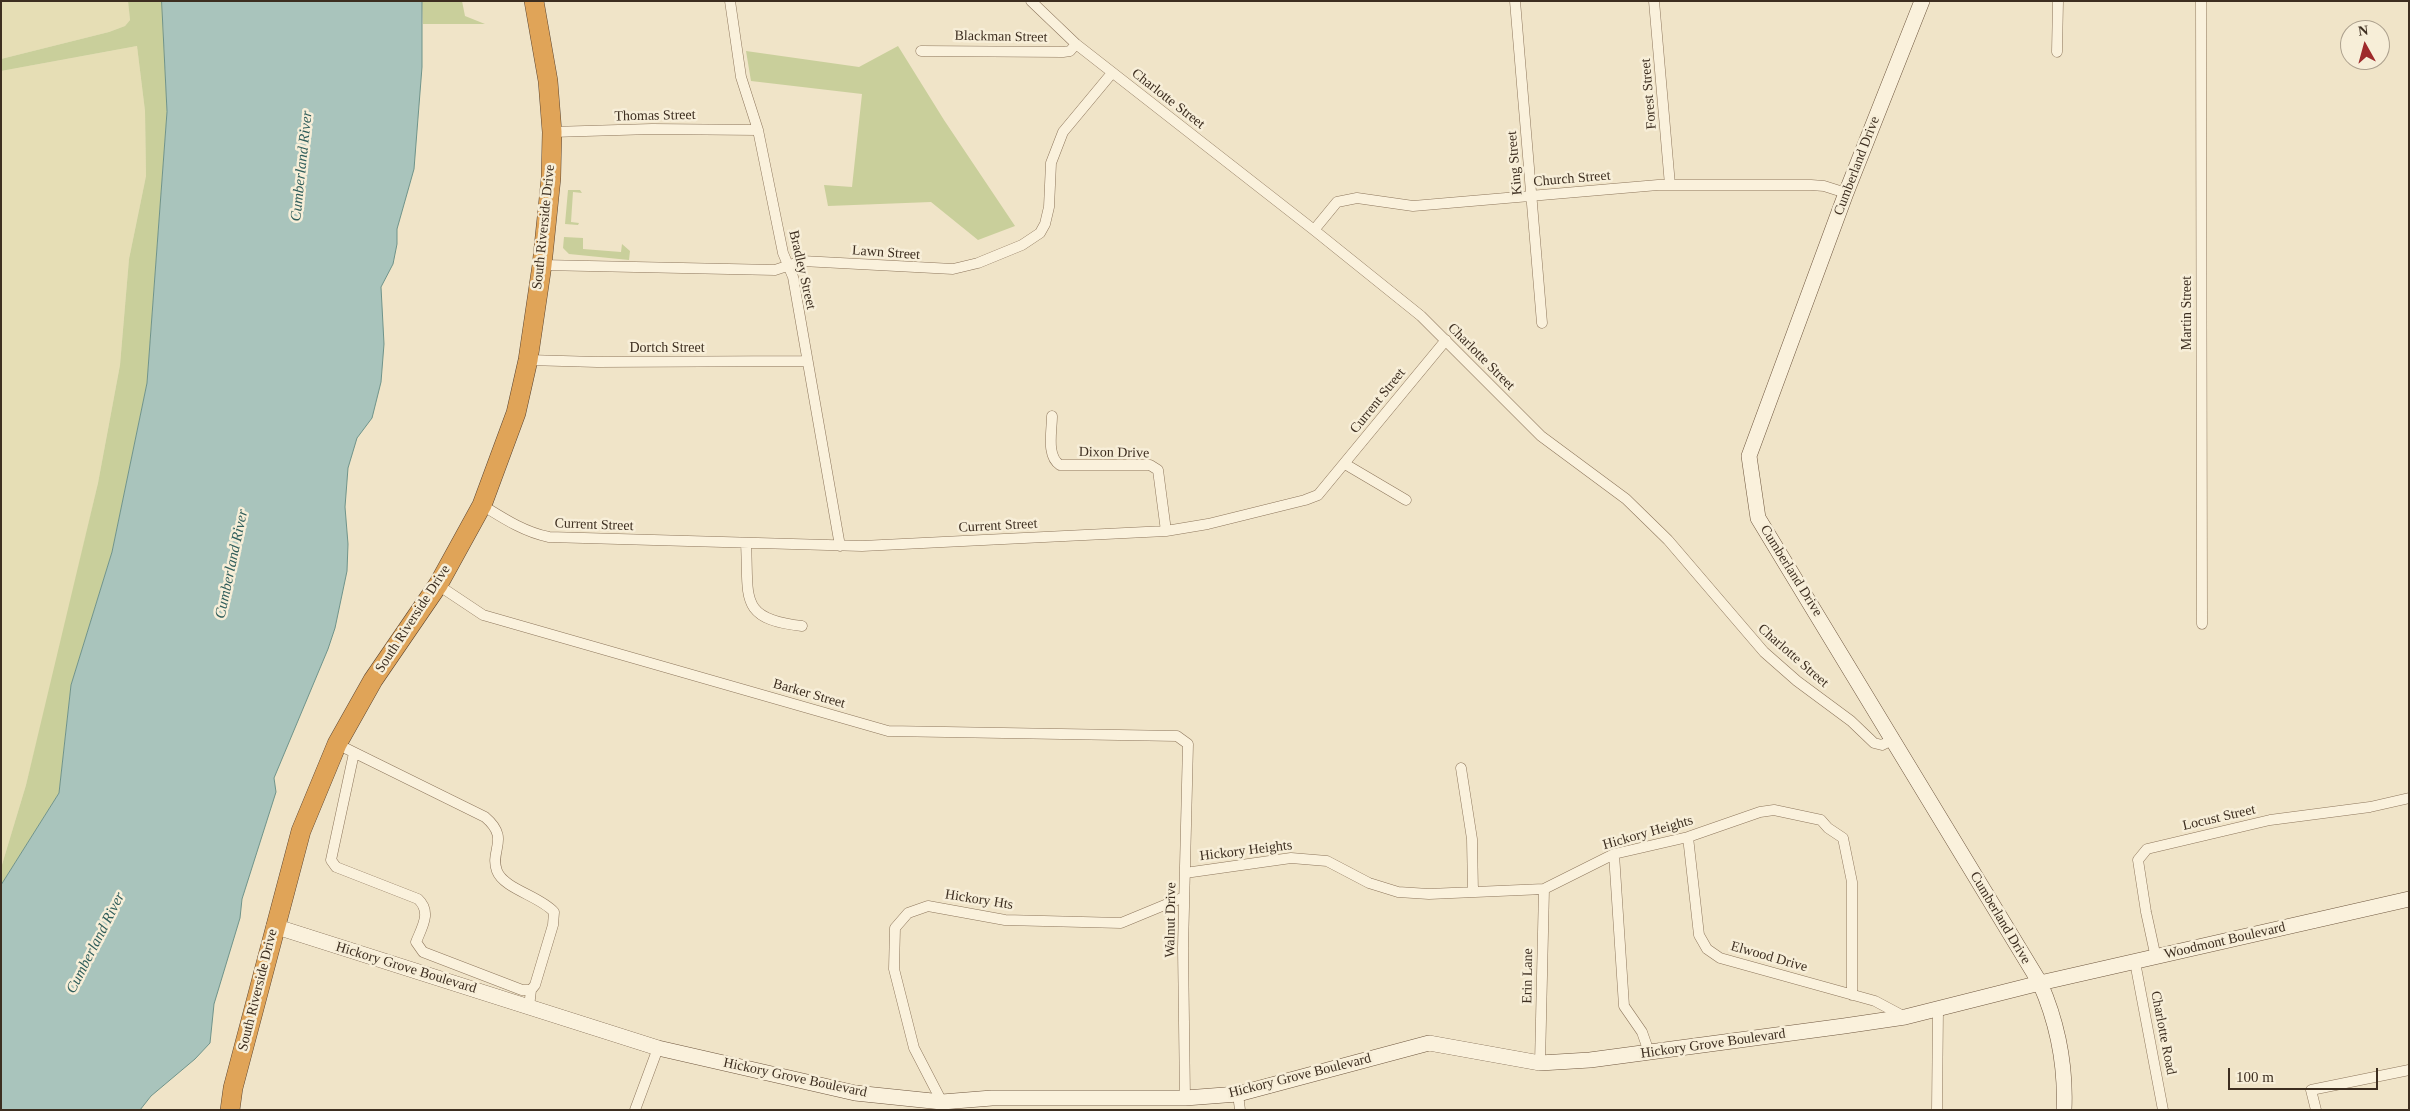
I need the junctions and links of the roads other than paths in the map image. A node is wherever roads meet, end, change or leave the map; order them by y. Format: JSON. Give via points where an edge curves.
{"nodes":[{"id":1,"x":534,"y":1,"type":"edge"},
{"id":2,"x":730,"y":1,"type":"edge"},
{"id":3,"x":1031,"y":1,"type":"edge"},
{"id":4,"x":1515,"y":1,"type":"edge"},
{"id":5,"x":1654,"y":1,"type":"edge"},
{"id":6,"x":1922,"y":1,"type":"edge"},
{"id":7,"x":2058,"y":1,"type":"edge"},
{"id":8,"x":2202,"y":1,"type":"edge"},
{"id":9,"x":1076,"y":44,"type":"junction"},
{"id":10,"x":922,"y":51,"type":"dead end"},
{"id":11,"x":2057,"y":52,"type":"dead end"},
{"id":12,"x":1112,"y":73,"type":"junction"},
{"id":13,"x":758,"y":130,"type":"junction"},
{"id":14,"x":552,"y":132,"type":"junction"},
{"id":15,"x":1670,"y":185,"type":"junction"},
{"id":16,"x":1846,"y":193,"type":"junction"},
{"id":17,"x":1532,"y":196,"type":"junction"},
{"id":18,"x":1314,"y":230,"type":"junction"},
{"id":19,"x":542,"y":265,"type":"junction"},
{"id":20,"x":788,"y":266,"type":"junction"},
{"id":21,"x":1542,"y":323,"type":"dead end"},
{"id":22,"x":1446,"y":340,"type":"junction"},
{"id":23,"x":528,"y":360,"type":"junction"},
{"id":24,"x":806,"y":361,"type":"junction"},
{"id":25,"x":1052,"y":416,"type":"dead end"},
{"id":26,"x":1345,"y":464,"type":"junction"},
{"id":27,"x":1406,"y":500,"type":"dead end"},
{"id":28,"x":482,"y":504,"type":"junction"},
{"id":29,"x":1166,"y":531,"type":"junction"},
{"id":30,"x":746,"y":544,"type":"junction"},
{"id":31,"x":840,"y":546,"type":"junction"},
{"id":32,"x":438,"y":585,"type":"junction"},
{"id":33,"x":2202,"y":624,"type":"dead end"},
{"id":34,"x":802,"y":626,"type":"dead end"},
{"id":35,"x":1892,"y":740,"type":"junction"},
{"id":36,"x":337,"y":744,"type":"junction"},
{"id":37,"x":1188,"y":744,"type":"joint"},
{"id":38,"x":354,"y":753,"type":"junction"},
{"id":39,"x":1461,"y":768,"type":"dead end"},
{"id":40,"x":2409,"y":798,"type":"edge"},
{"id":41,"x":1688,"y":837,"type":"junction"},
{"id":42,"x":1614,"y":854,"type":"junction"},
{"id":43,"x":1185,"y":873,"type":"junction"},
{"id":44,"x":1544,"y":889,"type":"junction"},
{"id":45,"x":1473,"y":892,"type":"junction"},
{"id":46,"x":1184,"y":896,"type":"junction"},
{"id":47,"x":2409,"y":899,"type":"edge"},
{"id":48,"x":274,"y":926,"type":"junction"},
{"id":49,"x":2156,"y":958,"type":"junction"},
{"id":50,"x":2135,"y":962,"type":"junction"},
{"id":51,"x":2040,"y":983,"type":"junction"},
{"id":52,"x":531,"y":990,"type":"junction"},
{"id":53,"x":1852,"y":995,"type":"junction"},
{"id":54,"x":529,"y":1007,"type":"junction"},
{"id":55,"x":1938,"y":1009,"type":"junction"},
{"id":56,"x":1905,"y":1017,"type":"junction"},
{"id":57,"x":658,"y":1048,"type":"junction"},
{"id":58,"x":1649,"y":1052,"type":"junction"},
{"id":59,"x":1540,"y":1063,"type":"junction"},
{"id":60,"x":2409,"y":1070,"type":"edge"},
{"id":61,"x":1238,"y":1094,"type":"junction"},
{"id":62,"x":1185,"y":1098,"type":"junction"},
{"id":63,"x":942,"y":1102,"type":"junction"},
{"id":64,"x":230,"y":1110,"type":"edge"},
{"id":65,"x":636,"y":1110,"type":"edge"},
{"id":66,"x":1240,"y":1110,"type":"edge"},
{"id":67,"x":1937,"y":1110,"type":"edge"},
{"id":68,"x":2064,"y":1110,"type":"edge"},
{"id":69,"x":2163,"y":1110,"type":"edge"},
{"id":70,"x":2316,"y":1110,"type":"edge"}],
"edges":[{"from":1,"to":14,"type":"highway","name":"South Riverside Drive","via":[[548,81]]},
{"from":2,"to":13,"type":"street","name":"Bradley Street","via":[[741,77]]},
{"from":3,"to":9,"type":"street","name":"Charlotte Street"},
{"from":4,"to":17,"type":"street","name":"King Street"},
{"from":5,"to":15,"type":"street","name":"Forest Street"},
{"from":6,"to":16,"type":"street","name":"Cumberland Drive"},
{"from":7,"to":11,"type":"street"},
{"from":8,"to":33,"type":"street","name":"Martin Street"},
{"from":9,"to":10,"type":"street","name":"Blackman Street","via":[[1063,52]]},
{"from":9,"to":12,"type":"street","name":"Charlotte Street"},
{"from":12,"to":18,"type":"street","name":"Charlotte Street"},
{"from":12,"to":20,"type":"street","name":"Lawn Street","via":[[1058,141],[1050,163],[1047,217],[1040,233],[1031,240],[978,263],[953,269],[802,261]]},
{"from":13,"to":14,"type":"street","name":"Thomas Street"},
{"from":13,"to":20,"type":"street","name":"Bradley Street"},
{"from":14,"to":19,"type":"highway","name":"South Riverside Drive"},
{"from":15,"to":16,"type":"street","name":"Church Street","via":[[1811,185]]},
{"from":15,"to":17,"type":"street","name":"Church Street"},
{"from":16,"to":35,"type":"street","name":"Cumberland Drive","via":[[1749,456],[1758,518]]},
{"from":17,"to":18,"type":"street","name":"Church Street","via":[[1413,206],[1345,199],[1329,210]]},
{"from":17,"to":21,"type":"street","name":"King Street"},
{"from":18,"to":22,"type":"street","name":"Charlotte Street"},
{"from":19,"to":20,"type":"street","name":"Lawn Street","via":[[775,270]]},
{"from":19,"to":23,"type":"highway","name":"South Riverside Drive"},
{"from":20,"to":24,"type":"street","name":"Bradley Street","via":[[793,277]]},
{"from":22,"to":26,"type":"street","name":"Current Street"},
{"from":22,"to":35,"type":"street","name":"Charlotte Street","via":[[1541,436],[1626,499],[1668,540],[1764,652],[1874,743],[1882,745]]},
{"from":23,"to":24,"type":"street","name":"Dortch Street"},
{"from":23,"to":28,"type":"highway","name":"South Riverside Drive","via":[[516,413]]},
{"from":24,"to":31,"type":"street","name":"Bradley Street"},
{"from":25,"to":29,"type":"street","name":"Dixon Drive","via":[[1051,453],[1060,465],[1150,466],[1158,470]]},
{"from":26,"to":27,"type":"street"},
{"from":26,"to":29,"type":"street","name":"Current Street","via":[[1312,498]]},
{"from":28,"to":30,"type":"street","name":"Current Street","via":[[518,526],[549,538]]},
{"from":28,"to":32,"type":"highway","name":"South Riverside Drive"},
{"from":29,"to":31,"type":"street","name":"Current Street"},
{"from":30,"to":31,"type":"street","name":"Current Street"},
{"from":30,"to":34,"type":"street","via":[[749,594],[756,612],[772,621]]},
{"from":32,"to":36,"type":"highway","name":"South Riverside Drive","via":[[373,680]]},
{"from":32,"to":37,"type":"street","name":"Barker Street","via":[[482,615],[888,731],[1178,736]]},
{"from":35,"to":51,"type":"street","name":"Cumberland Drive"},
{"from":36,"to":38,"type":"street"},
{"from":36,"to":48,"type":"highway","name":"South Riverside Drive","via":[[301,831]]},
{"from":37,"to":43,"type":"street","name":"Walnut Drive"},
{"from":38,"to":52,"type":"street","via":[[485,817],[493,824],[498,832],[496,870],[503,881],[547,904],[554,912],[536,985]]},
{"from":38,"to":52,"type":"street","via":[[331,860],[336,867],[418,899],[426,914],[416,942],[423,952],[522,990]]},
{"from":39,"to":45,"type":"street","via":[[1472,839]]},
{"from":40,"to":49,"type":"street","name":"Locust Street","via":[[2370,807],[2270,820],[2147,849],[2138,860]]},
{"from":41,"to":42,"type":"street","name":"Hickory Heights"},
{"from":41,"to":53,"type":"street","name":"Elwood Drive","via":[[1699,935],[1707,949],[1720,958]]},
{"from":41,"to":53,"type":"street","name":"Hickory Heights","via":[[1774,810],[1822,820],[1843,838],[1852,882]]},
{"from":42,"to":44,"type":"street","name":"Hickory Heights"},
{"from":42,"to":58,"type":"street","via":[[1624,1006],[1642,1032]]},
{"from":43,"to":45,"type":"street","name":"Hickory Heights","via":[[1291,858],[1327,861],[1369,883],[1398,892]]},
{"from":43,"to":46,"type":"street","name":"Walnut Drive"},
{"from":44,"to":45,"type":"street","name":"Hickory Heights"},
{"from":44,"to":59,"type":"street","name":"Erin Lane"},
{"from":46,"to":62,"type":"street","name":"Walnut Drive"},
{"from":46,"to":63,"type":"street","name":"Hickory Hts","via":[[1121,923],[1004,920],[928,906],[908,913],[895,928],[894,969],[914,1048]]},
{"from":47,"to":49,"type":"street","name":"Woodmont Boulevard"},
{"from":48,"to":54,"type":"street","name":"Hickory Grove Boulevard"},
{"from":48,"to":64,"type":"highway","name":"South Riverside Drive"},
{"from":49,"to":50,"type":"street","name":"Woodmont Boulevard"},
{"from":50,"to":51,"type":"street","name":"Woodmont Boulevard"},
{"from":50,"to":69,"type":"street","name":"Charlotte Road"},
{"from":51,"to":55,"type":"street","name":"Hickory Grove Boulevard"},
{"from":51,"to":68,"type":"street","name":"Cumberland Drive","via":[[2058,1035],[2064,1071]]},
{"from":52,"to":54,"type":"street"},
{"from":53,"to":56,"type":"street","name":"Elwood Drive","via":[[1875,1001]]},
{"from":54,"to":57,"type":"street","name":"Hickory Grove Boulevard"},
{"from":55,"to":56,"type":"street","name":"Hickory Grove Boulevard"},
{"from":55,"to":67,"type":"street"},
{"from":56,"to":58,"type":"street","name":"Hickory Grove Boulevard"},
{"from":57,"to":63,"type":"street","name":"Hickory Grove Boulevard","via":[[855,1093]]},
{"from":57,"to":65,"type":"street"},
{"from":58,"to":59,"type":"street","name":"Hickory Grove Boulevard"},
{"from":59,"to":61,"type":"street","name":"Hickory Grove Boulevard","via":[[1429,1043]]},
{"from":60,"to":70,"type":"street","via":[[2311,1090]]},
{"from":61,"to":62,"type":"street","name":"Hickory Grove Boulevard"},
{"from":61,"to":66,"type":"street"},
{"from":62,"to":63,"type":"street","name":"Hickory Grove Boulevard","via":[[992,1098]]}]}
